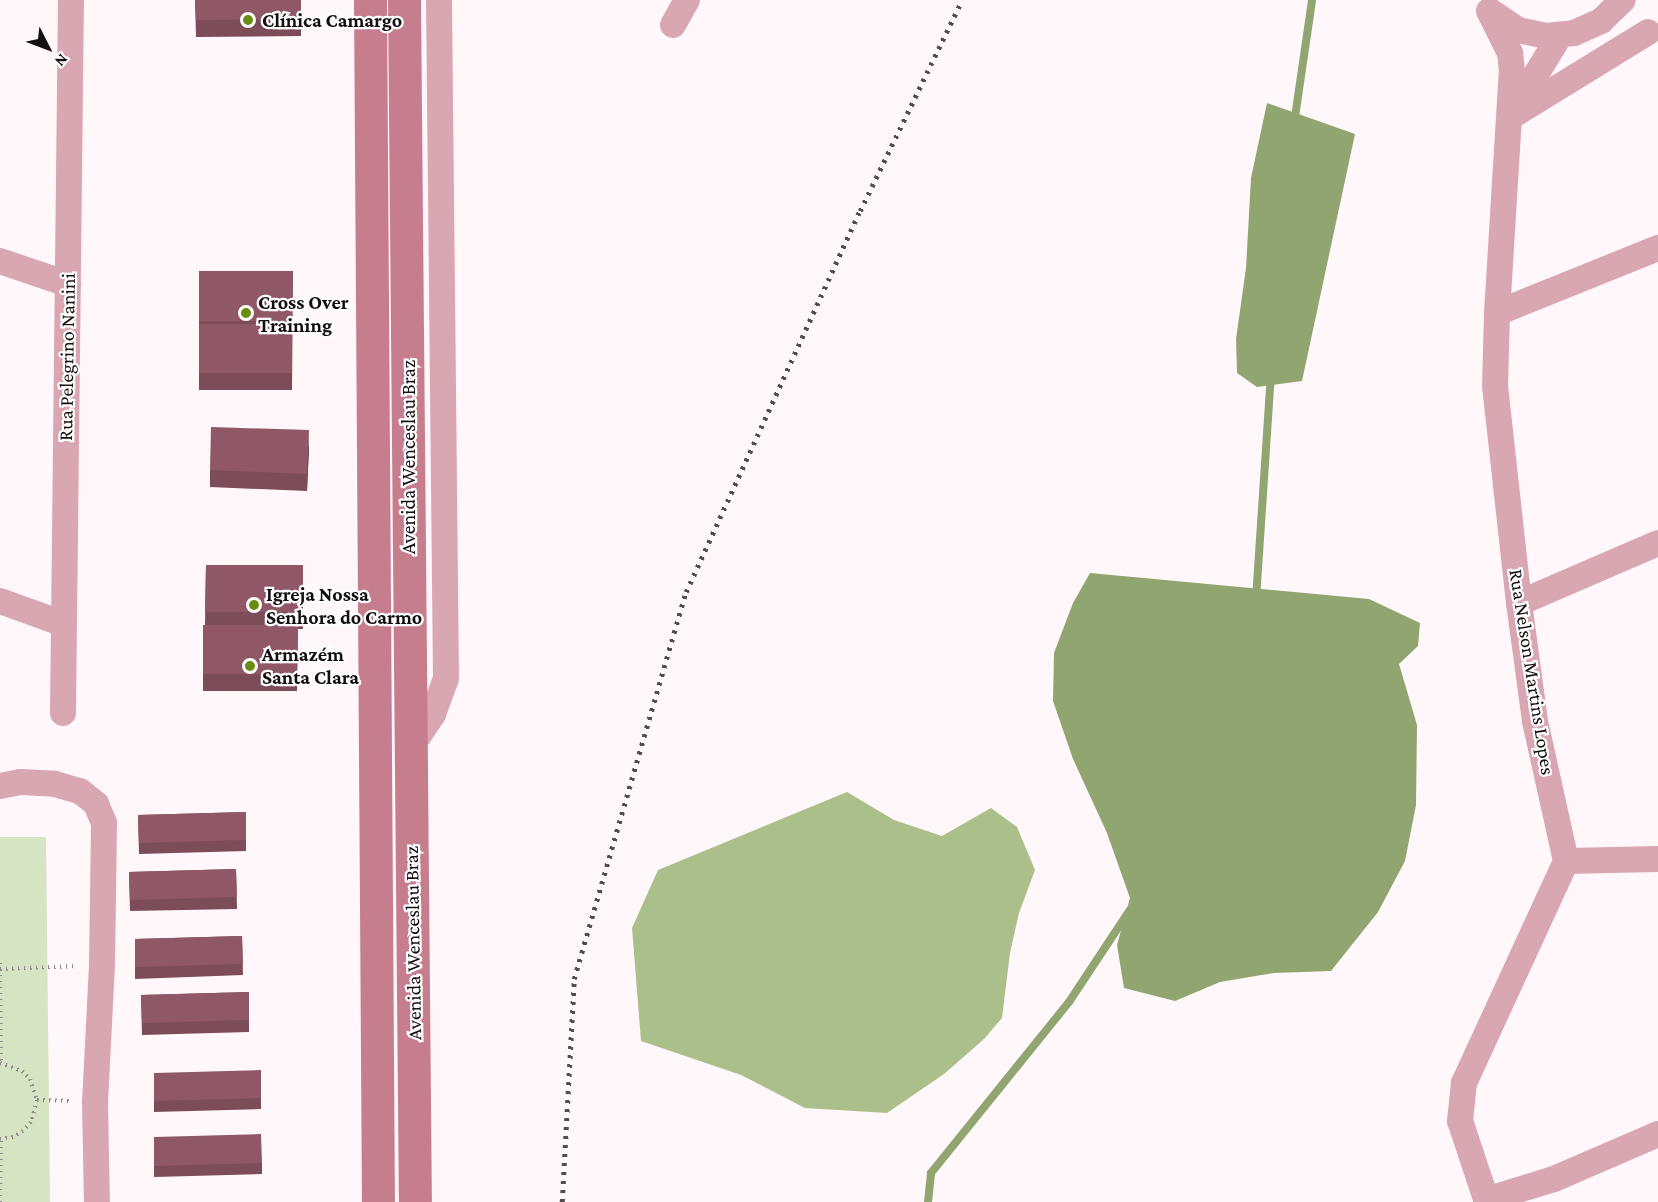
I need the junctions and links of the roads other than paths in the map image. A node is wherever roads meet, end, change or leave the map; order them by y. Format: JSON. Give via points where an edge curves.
{"nodes":[{"id":1,"x":71,"y":0,"type":"edge"},
{"id":2,"x":370,"y":0,"type":"edge"},
{"id":3,"x":404,"y":0,"type":"edge"},
{"id":4,"x":439,"y":0,"type":"edge"},
{"id":5,"x":687,"y":0,"type":"edge"},
{"id":6,"x":1623,"y":0,"type":"edge"},
{"id":7,"x":1484,"y":5,"type":"edge"},
{"id":8,"x":1600,"y":21,"type":"junction"},
{"id":9,"x":673,"y":25,"type":"dead end"},
{"id":10,"x":1653,"y":33,"type":"edge"},
{"id":11,"x":1560,"y":35,"type":"junction"},
{"id":12,"x":1510,"y":117,"type":"junction"},
{"id":13,"x":1658,"y":248,"type":"edge"},
{"id":14,"x":0,"y":261,"type":"edge"},
{"id":15,"x":68,"y":284,"type":"junction"},
{"id":16,"x":1497,"y":313,"type":"junction"},
{"id":17,"x":1658,"y":543,"type":"edge"},
{"id":18,"x":0,"y":601,"type":"edge"},
{"id":19,"x":1519,"y":603,"type":"junction"},
{"id":20,"x":64,"y":624,"type":"junction"},
{"id":21,"x":63,"y":713,"type":"dead end"},
{"id":22,"x":411,"y":747,"type":"junction"},
{"id":23,"x":0,"y":786,"type":"edge"},
{"id":24,"x":1658,"y":860,"type":"edge"},
{"id":25,"x":1566,"y":861,"type":"junction"},
{"id":26,"x":412,"y":933,"type":"junction"},
{"id":27,"x":376,"y":934,"type":"junction"},
{"id":28,"x":1658,"y":1134,"type":"edge"},
{"id":29,"x":1558,"y":1191,"type":"edge"},
{"id":30,"x":1486,"y":1201,"type":"edge"},
{"id":31,"x":97,"y":1202,"type":"edge"},
{"id":32,"x":378,"y":1202,"type":"edge"},
{"id":33,"x":415,"y":1202,"type":"edge"}],
"edges":[{"from":1,"to":15,"type":"street","name":"Rua Pelegrino Nanini"},
{"from":2,"to":27,"type":"street","name":"Avenida Wenceslau Braz"},
{"from":3,"to":22,"type":"street","name":"Avenida Wenceslau Braz"},
{"from":4,"to":22,"type":"street","via":[[446,679],[434,714]]},
{"from":5,"to":9,"type":"street"},
{"from":6,"to":8,"type":"street"},
{"from":7,"to":11,"type":"street","via":[[1518,30]]},
{"from":7,"to":12,"type":"street","name":"Rua Nelson Martins Lopes","via":[[1510,53]]},
{"from":8,"to":10,"type":"street"},
{"from":8,"to":11,"type":"street","via":[[1575,33]]},
{"from":10,"to":12,"type":"street"},
{"from":11,"to":12,"type":"street"},
{"from":12,"to":16,"type":"street","name":"Rua Nelson Martins Lopes"},
{"from":13,"to":16,"type":"street"},
{"from":14,"to":15,"type":"street"},
{"from":15,"to":20,"type":"street","name":"Rua Pelegrino Nanini"},
{"from":16,"to":19,"type":"street","name":"Rua Nelson Martins Lopes","via":[[1495,386]]},
{"from":17,"to":19,"type":"street"},
{"from":18,"to":20,"type":"street"},
{"from":19,"to":25,"type":"street","name":"Rua Nelson Martins Lopes","via":[[1535,721]]},
{"from":20,"to":21,"type":"street","name":"Rua Pelegrino Nanini"},
{"from":22,"to":26,"type":"street","name":"Avenida Wenceslau Braz"},
{"from":23,"to":31,"type":"street","via":[[21,782],[55,784],[80,791],[96,804],[104,823],[95,1102]]},
{"from":24,"to":25,"type":"street"},
{"from":25,"to":30,"type":"street","via":[[1464,1083],[1460,1121]]},
{"from":26,"to":27,"type":"street"},
{"from":26,"to":33,"type":"street","name":"Avenida Wenceslau Braz"},
{"from":27,"to":32,"type":"street","name":"Avenida Wenceslau Braz"},
{"from":28,"to":29,"type":"street"},
{"from":29,"to":30,"type":"street"}]}
